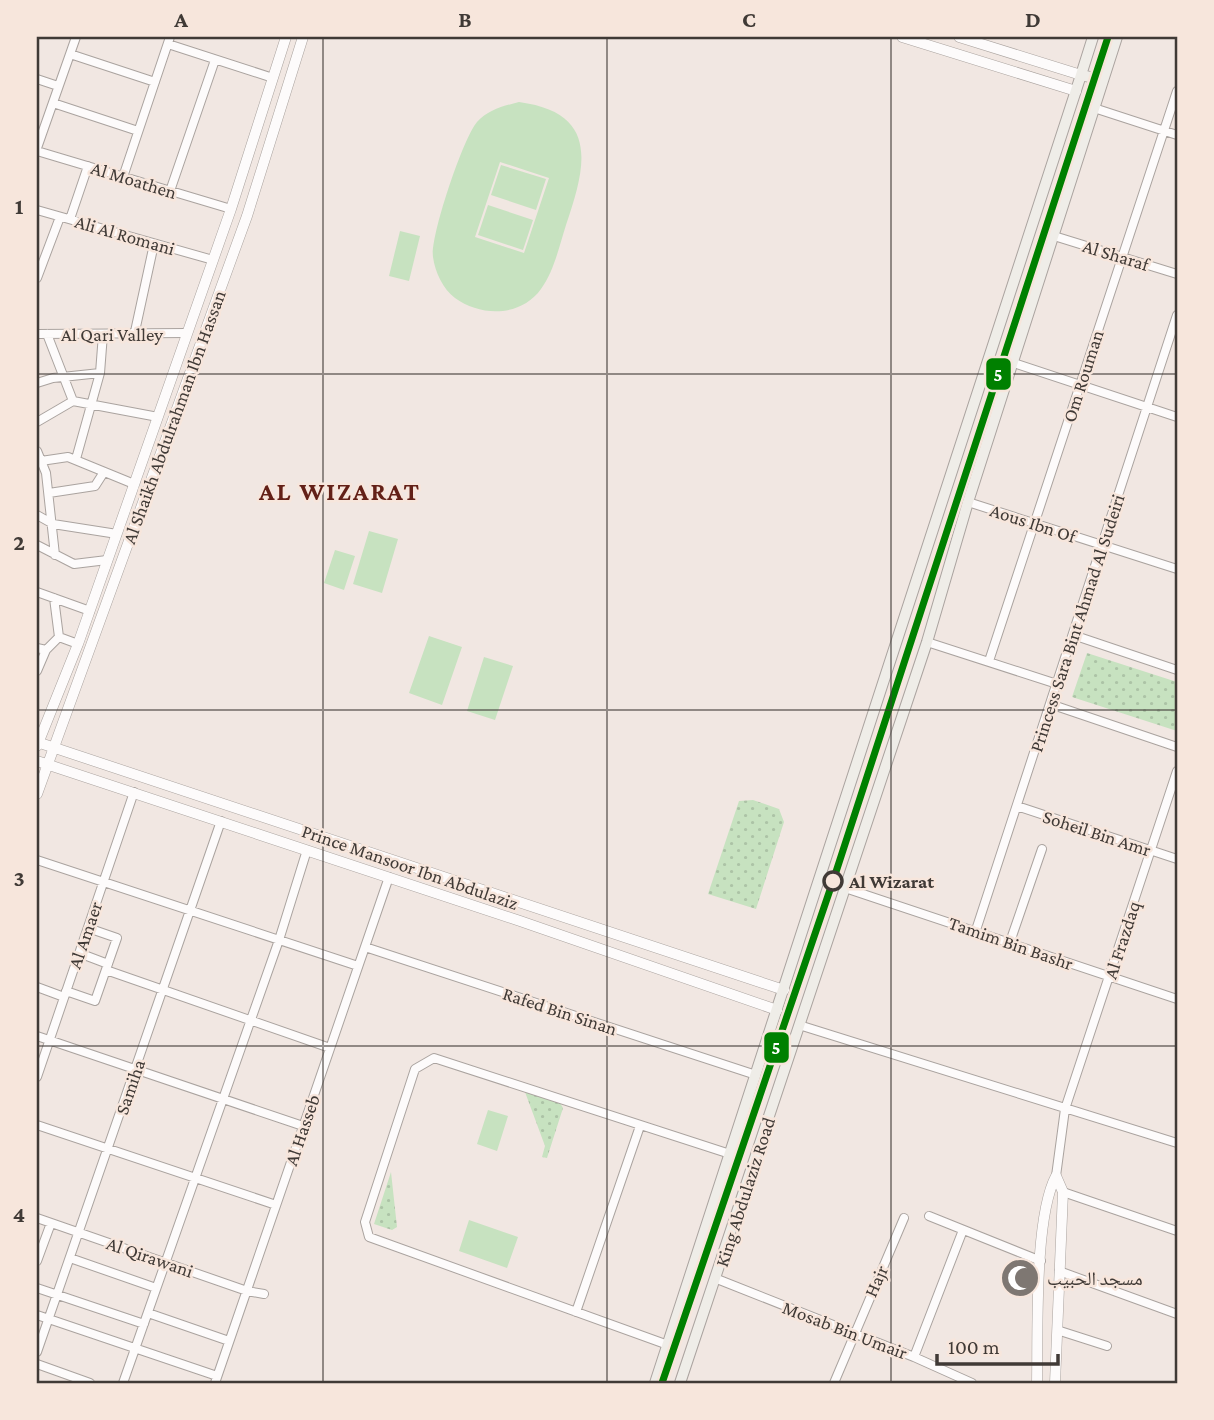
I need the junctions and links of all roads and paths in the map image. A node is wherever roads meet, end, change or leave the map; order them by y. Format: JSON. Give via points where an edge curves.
{"nodes":[{"id":1,"x":76,"y":37,"type":"edge"},
{"id":2,"x":286,"y":37,"type":"edge"},
{"id":3,"x":303,"y":37,"type":"edge"},
{"id":4,"x":902,"y":37,"type":"edge"},
{"id":5,"x":959,"y":37,"type":"edge"},
{"id":6,"x":1093,"y":37,"type":"edge"},
{"id":7,"x":1118,"y":37,"type":"edge"},
{"id":8,"x":169,"y":40,"type":"edge"},
{"id":9,"x":925,"y":40,"type":"edge"},
{"id":10,"x":70,"y":54,"type":"junction"},
{"id":11,"x":215,"y":60,"type":"junction"},
{"id":12,"x":1085,"y":63,"type":"junction"},
{"id":13,"x":1107,"y":68,"type":"junction"},
{"id":14,"x":1081,"y":75,"type":"junction"},
{"id":15,"x":273,"y":78,"type":"junction"},
{"id":16,"x":37,"y":79,"type":"edge"},
{"id":17,"x":1103,"y":80,"type":"junction"},
{"id":18,"x":155,"y":82,"type":"junction"},
{"id":19,"x":58,"y":86,"type":"junction"},
{"id":20,"x":1076,"y":91,"type":"junction"},
{"id":21,"x":1177,"y":91,"type":"edge"},
{"id":22,"x":53,"y":103,"type":"junction"},
{"id":23,"x":1094,"y":108,"type":"junction"},
{"id":24,"x":257,"y":128,"type":"junction"},
{"id":25,"x":1164,"y":130,"type":"junction"},
{"id":26,"x":138,"y":131,"type":"junction"},
{"id":27,"x":273,"y":133,"type":"junction"},
{"id":28,"x":1177,"y":135,"type":"edge"},
{"id":29,"x":37,"y":150,"type":"edge"},
{"id":30,"x":88,"y":166,"type":"junction"},
{"id":31,"x":123,"y":177,"type":"junction"},
{"id":32,"x":170,"y":191,"type":"junction"},
{"id":33,"x":231,"y":209,"type":"junction"},
{"id":34,"x":37,"y":210,"type":"edge"},
{"id":35,"x":60,"y":217,"type":"junction"},
{"id":36,"x":70,"y":219,"type":"junction"},
{"id":37,"x":1054,"y":236,"type":"junction"},
{"id":38,"x":155,"y":244,"type":"junction"},
{"id":39,"x":1123,"y":256,"type":"junction"},
{"id":40,"x":213,"y":260,"type":"junction"},
{"id":41,"x":1177,"y":274,"type":"edge"},
{"id":42,"x":37,"y":278,"type":"edge"},
{"id":43,"x":1177,"y":315,"type":"edge"},
{"id":44,"x":187,"y":333,"type":"junction"},
{"id":45,"x":37,"y":334,"type":"edge"},
{"id":46,"x":47,"y":334,"type":"junction"},
{"id":47,"x":103,"y":334,"type":"junction"},
{"id":48,"x":134,"y":336,"type":"junction"},
{"id":49,"x":1014,"y":363,"type":"junction"},
{"id":50,"x":100,"y":373,"type":"junction"},
{"id":51,"x":64,"y":377,"type":"junction"},
{"id":52,"x":37,"y":383,"type":"edge"},
{"id":53,"x":1081,"y":384,"type":"junction"},
{"id":54,"x":73,"y":401,"type":"junction"},
{"id":55,"x":91,"y":406,"type":"junction"},
{"id":56,"x":1147,"y":407,"type":"junction"},
{"id":57,"x":158,"y":417,"type":"junction"},
{"id":58,"x":1177,"y":417,"type":"edge"},
{"id":59,"x":37,"y":422,"type":"edge"},
{"id":60,"x":37,"y":451,"type":"edge"},
{"id":61,"x":76,"y":459,"type":"junction"},
{"id":62,"x":41,"y":461,"type":"junction"},
{"id":63,"x":104,"y":472,"type":"junction"},
{"id":64,"x":134,"y":484,"type":"junction"},
{"id":65,"x":49,"y":493,"type":"junction"},
{"id":66,"x":968,"y":502,"type":"junction"},
{"id":67,"x":37,"y":515,"type":"edge"},
{"id":68,"x":1035,"y":523,"type":"junction"},
{"id":69,"x":54,"y":524,"type":"junction"},
{"id":70,"x":117,"y":534,"type":"junction"},
{"id":71,"x":37,"y":545,"type":"edge"},
{"id":72,"x":1104,"y":546,"type":"junction"},
{"id":73,"x":55,"y":555,"type":"junction"},
{"id":74,"x":107,"y":560,"type":"junction"},
{"id":75,"x":1177,"y":569,"type":"edge"},
{"id":76,"x":37,"y":592,"type":"edge"},
{"id":77,"x":54,"y":598,"type":"junction"},
{"id":78,"x":90,"y":611,"type":"junction"},
{"id":79,"x":1073,"y":635,"type":"junction"},
{"id":80,"x":59,"y":638,"type":"junction"},
{"id":81,"x":927,"y":642,"type":"junction"},
{"id":82,"x":78,"y":644,"type":"junction"},
{"id":83,"x":41,"y":649,"type":"edge"},
{"id":84,"x":989,"y":661,"type":"junction"},
{"id":85,"x":1177,"y":670,"type":"edge"},
{"id":86,"x":37,"y":671,"type":"edge"},
{"id":87,"x":1057,"y":684,"type":"junction"},
{"id":88,"x":1050,"y":704,"type":"junction"},
{"id":89,"x":37,"y":744,"type":"edge"},
{"id":90,"x":54,"y":747,"type":"junction"},
{"id":91,"x":1177,"y":747,"type":"edge"},
{"id":92,"x":37,"y":761,"type":"edge"},
{"id":93,"x":49,"y":764,"type":"junction"},
{"id":94,"x":1177,"y":771,"type":"edge"},
{"id":95,"x":134,"y":792,"type":"junction"},
{"id":96,"x":37,"y":794,"type":"edge"},
{"id":97,"x":1017,"y":806,"type":"junction"},
{"id":98,"x":221,"y":821,"type":"junction"},
{"id":99,"x":1042,"y":849,"type":"dead end"},
{"id":100,"x":307,"y":850,"type":"junction"},
{"id":101,"x":1151,"y":851,"type":"junction"},
{"id":102,"x":1177,"y":859,"type":"edge"},
{"id":103,"x":37,"y":860,"type":"edge"},
{"id":104,"x":389,"y":877,"type":"junction"},
{"id":105,"x":103,"y":882,"type":"junction"},
{"id":106,"x":845,"y":888,"type":"junction"},
{"id":107,"x":192,"y":911,"type":"junction"},
{"id":108,"x":88,"y":928,"type":"junction"},
{"id":109,"x":976,"y":930,"type":"junction"},
{"id":110,"x":279,"y":940,"type":"junction"},
{"id":111,"x":1010,"y":942,"type":"junction"},
{"id":112,"x":365,"y":947,"type":"junction"},
{"id":113,"x":79,"y":953,"type":"junction"},
{"id":114,"x":358,"y":966,"type":"junction"},
{"id":115,"x":107,"y":967,"type":"junction"},
{"id":116,"x":741,"y":976,"type":"junction"},
{"id":117,"x":1110,"y":978,"type":"junction"},
{"id":118,"x":37,"y":987,"type":"edge"},
{"id":119,"x":164,"y":990,"type":"junction"},
{"id":120,"x":784,"y":990,"type":"junction"},
{"id":121,"x":65,"y":994,"type":"junction"},
{"id":122,"x":735,"y":996,"type":"junction"},
{"id":123,"x":1177,"y":999,"type":"edge"},
{"id":124,"x":777,"y":1010,"type":"junction"},
{"id":125,"x":250,"y":1020,"type":"junction"},
{"id":126,"x":799,"y":1026,"type":"junction"},
{"id":127,"x":37,"y":1036,"type":"edge"},
{"id":128,"x":49,"y":1040,"type":"junction"},
{"id":129,"x":330,"y":1048,"type":"junction"},
{"id":130,"x":136,"y":1070,"type":"junction"},
{"id":131,"x":756,"y":1075,"type":"junction"},
{"id":132,"x":37,"y":1077,"type":"edge"},
{"id":133,"x":223,"y":1099,"type":"junction"},
{"id":134,"x":1065,"y":1109,"type":"junction"},
{"id":135,"x":37,"y":1125,"type":"edge"},
{"id":136,"x":303,"y":1126,"type":"junction"},
{"id":137,"x":640,"y":1126,"type":"junction"},
{"id":138,"x":1177,"y":1143,"type":"edge"},
{"id":139,"x":108,"y":1149,"type":"junction"},
{"id":140,"x":730,"y":1154,"type":"junction"},
{"id":141,"x":1056,"y":1176,"type":"junction"},
{"id":142,"x":195,"y":1178,"type":"junction"},
{"id":143,"x":1063,"y":1192,"type":"junction"},
{"id":144,"x":276,"y":1205,"type":"junction"},
{"id":145,"x":929,"y":1216,"type":"dead end"},
{"id":146,"x":37,"y":1218,"type":"edge"},
{"id":147,"x":904,"y":1218,"type":"dead end"},
{"id":148,"x":51,"y":1223,"type":"junction"},
{"id":149,"x":963,"y":1230,"type":"junction"},
{"id":150,"x":1177,"y":1231,"type":"edge"},
{"id":151,"x":79,"y":1232,"type":"junction"},
{"id":152,"x":69,"y":1258,"type":"junction"},
{"id":153,"x":37,"y":1261,"type":"edge"},
{"id":154,"x":1041,"y":1261,"type":"junction"},
{"id":155,"x":165,"y":1262,"type":"junction"},
{"id":156,"x":1059,"y":1271,"type":"junction"},
{"id":157,"x":717,"y":1279,"type":"junction"},
{"id":158,"x":37,"y":1288,"type":"edge"},
{"id":159,"x":156,"y":1288,"type":"junction"},
{"id":160,"x":247,"y":1291,"type":"junction"},
{"id":161,"x":264,"y":1294,"type":"dead end"},
{"id":162,"x":57,"y":1295,"type":"junction"},
{"id":163,"x":148,"y":1312,"type":"junction"},
{"id":164,"x":576,"y":1312,"type":"junction"},
{"id":165,"x":1177,"y":1314,"type":"edge"},
{"id":166,"x":37,"y":1315,"type":"edge"},
{"id":167,"x":48,"y":1319,"type":"junction"},
{"id":168,"x":144,"y":1324,"type":"junction"},
{"id":169,"x":1057,"y":1330,"type":"junction"},
{"id":170,"x":853,"y":1334,"type":"junction"},
{"id":171,"x":39,"y":1338,"type":"edge"},
{"id":172,"x":229,"y":1341,"type":"junction"},
{"id":173,"x":668,"y":1345,"type":"junction"},
{"id":174,"x":1107,"y":1346,"type":"dead end"},
{"id":175,"x":135,"y":1348,"type":"junction"},
{"id":176,"x":37,"y":1352,"type":"edge"},
{"id":177,"x":914,"y":1357,"type":"junction"},
{"id":178,"x":37,"y":1364,"type":"edge"},
{"id":179,"x":216,"y":1380,"type":"edge"},
{"id":180,"x":77,"y":1381,"type":"edge"},
{"id":181,"x":127,"y":1382,"type":"edge"},
{"id":182,"x":90,"y":1383,"type":"edge"},
{"id":183,"x":655,"y":1383,"type":"edge"},
{"id":184,"x":680,"y":1383,"type":"edge"},
{"id":185,"x":834,"y":1383,"type":"edge"},
{"id":186,"x":972,"y":1383,"type":"edge"},
{"id":187,"x":1037,"y":1383,"type":"edge"},
{"id":188,"x":1055,"y":1383,"type":"edge"}],
"edges":[{"from":1,"to":10,"type":"street"},
{"from":2,"to":15,"type":"street","name":"Al Shaikh Abdulrahman Ibn Hassan"},
{"from":3,"to":27,"type":"street","name":"Al Shaikh Abdulrahman Ibn Hassan"},
{"from":4,"to":9,"type":"street"},
{"from":5,"to":14,"type":"street"},
{"from":6,"to":12,"type":"main road","name":"King Abdulaziz Road"},
{"from":7,"to":13,"type":"main road","name":"King Abdulaziz Road"},
{"from":8,"to":11,"type":"street"},
{"from":8,"to":18,"type":"street"},
{"from":9,"to":20,"type":"street"},
{"from":10,"to":18,"type":"street"},
{"from":10,"to":19,"type":"street"},
{"from":11,"to":15,"type":"street"},
{"from":11,"to":32,"type":"street"},
{"from":12,"to":13,"type":"main road"},
{"from":12,"to":14,"type":"main road","name":"King Abdulaziz Road"},
{"from":13,"to":17,"type":"main road","name":"King Abdulaziz Road"},
{"from":14,"to":17,"type":"main road"},
{"from":14,"to":20,"type":"main road","name":"King Abdulaziz Road"},
{"from":15,"to":24,"type":"street","name":"Al Shaikh Abdulrahman Ibn Hassan"},
{"from":16,"to":19,"type":"street"},
{"from":17,"to":23,"type":"main road","name":"King Abdulaziz Road"},
{"from":18,"to":26,"type":"street"},
{"from":19,"to":22,"type":"street"},
{"from":20,"to":120,"type":"main road","name":"King Abdulaziz Road"},
{"from":21,"to":25,"type":"street","name":"Om Rouman"},
{"from":22,"to":26,"type":"street"},
{"from":22,"to":29,"type":"street"},
{"from":23,"to":25,"type":"street"},
{"from":23,"to":37,"type":"main road","name":"King Abdulaziz Road"},
{"from":24,"to":27,"type":"street"},
{"from":24,"to":33,"type":"street","name":"Al Shaikh Abdulrahman Ibn Hassan"},
{"from":25,"to":28,"type":"street"},
{"from":25,"to":39,"type":"street","name":"Om Rouman"},
{"from":26,"to":31,"type":"street"},
{"from":27,"to":90,"type":"street","name":"Al Shaikh Abdulrahman Ibn Hassan"},
{"from":29,"to":30,"type":"street","name":"Al Moathen"},
{"from":30,"to":31,"type":"street","name":"Al Moathen"},
{"from":30,"to":36,"type":"street"},
{"from":31,"to":32,"type":"street","name":"Al Moathen"},
{"from":32,"to":33,"type":"street","name":"Al Moathen"},
{"from":33,"to":40,"type":"street","name":"Al Shaikh Abdulrahman Ibn Hassan"},
{"from":34,"to":35,"type":"street","name":"Ali Al Romani"},
{"from":35,"to":36,"type":"street","name":"Ali Al Romani"},
{"from":35,"to":42,"type":"street"},
{"from":36,"to":38,"type":"street","name":"Ali Al Romani"},
{"from":37,"to":39,"type":"street","name":"Al Sharaf"},
{"from":37,"to":49,"type":"main road","name":"King Abdulaziz Road"},
{"from":38,"to":40,"type":"street","name":"Ali Al Romani"},
{"from":38,"to":48,"type":"street"},
{"from":39,"to":41,"type":"street","name":"Al Sharaf"},
{"from":39,"to":53,"type":"street","name":"Om Rouman"},
{"from":40,"to":44,"type":"street","name":"Al Shaikh Abdulrahman Ibn Hassan"},
{"from":43,"to":56,"type":"street","name":"Princess Sara Bint Ahmad Al Sudeiri"},
{"from":44,"to":48,"type":"street","name":"Al Qari Valley"},
{"from":44,"to":57,"type":"street","name":"Al Shaikh Abdulrahman Ibn Hassan"},
{"from":45,"to":46,"type":"street","name":"Al Qari Valley"},
{"from":46,"to":47,"type":"street","name":"Al Qari Valley"},
{"from":46,"to":51,"type":"street"},
{"from":47,"to":48,"type":"street","name":"Al Qari Valley"},
{"from":47,"to":50,"type":"street"},
{"from":49,"to":53,"type":"street"},
{"from":49,"to":66,"type":"main road","name":"King Abdulaziz Road"},
{"from":50,"to":51,"type":"street"},
{"from":50,"to":55,"type":"street"},
{"from":51,"to":52,"type":"street"},
{"from":51,"to":54,"type":"street"},
{"from":53,"to":56,"type":"street"},
{"from":53,"to":68,"type":"street","name":"Om Rouman"},
{"from":54,"to":55,"type":"street"},
{"from":54,"to":59,"type":"street"},
{"from":55,"to":57,"type":"street"},
{"from":55,"to":61,"type":"street"},
{"from":56,"to":58,"type":"street"},
{"from":56,"to":72,"type":"street","name":"Princess Sara Bint Ahmad Al Sudeiri"},
{"from":57,"to":64,"type":"street","name":"Al Shaikh Abdulrahman Ibn Hassan"},
{"from":60,"to":62,"type":"street"},
{"from":61,"to":62,"type":"street"},
{"from":61,"to":63,"type":"street"},
{"from":62,"to":65,"type":"street"},
{"from":63,"to":64,"type":"street"},
{"from":63,"to":65,"type":"street","via":[[95,486]]},
{"from":64,"to":70,"type":"street","name":"Al Shaikh Abdulrahman Ibn Hassan"},
{"from":65,"to":69,"type":"street"},
{"from":66,"to":68,"type":"street","name":"Aous Ibn Of"},
{"from":66,"to":81,"type":"main road","name":"King Abdulaziz Road"},
{"from":67,"to":69,"type":"street"},
{"from":68,"to":72,"type":"street","name":"Aous Ibn Of"},
{"from":68,"to":84,"type":"street","name":"Om Rouman"},
{"from":69,"to":70,"type":"street"},
{"from":69,"to":73,"type":"street"},
{"from":70,"to":74,"type":"street","name":"Al Shaikh Abdulrahman Ibn Hassan"},
{"from":71,"to":73,"type":"street"},
{"from":72,"to":75,"type":"street","name":"Aous Ibn Of"},
{"from":72,"to":79,"type":"street","name":"Princess Sara Bint Ahmad Al Sudeiri"},
{"from":73,"to":74,"type":"street","via":[[74,564]]},
{"from":74,"to":78,"type":"street","name":"Al Shaikh Abdulrahman Ibn Hassan"},
{"from":76,"to":77,"type":"street"},
{"from":77,"to":78,"type":"street"},
{"from":77,"to":80,"type":"street"},
{"from":78,"to":82,"type":"street","name":"Al Shaikh Abdulrahman Ibn Hassan"},
{"from":79,"to":85,"type":"street"},
{"from":79,"to":87,"type":"street","name":"Princess Sara Bint Ahmad Al Sudeiri"},
{"from":80,"to":82,"type":"street"},
{"from":80,"to":83,"type":"street"},
{"from":81,"to":84,"type":"street"},
{"from":81,"to":106,"type":"main road","name":"King Abdulaziz Road"},
{"from":82,"to":89,"type":"street","name":"Al Shaikh Abdulrahman Ibn Hassan"},
{"from":83,"to":86,"type":"street"},
{"from":84,"to":87,"type":"street"},
{"from":87,"to":88,"type":"street","name":"Princess Sara Bint Ahmad Al Sudeiri"},
{"from":88,"to":91,"type":"street"},
{"from":88,"to":97,"type":"street","name":"Princess Sara Bint Ahmad Al Sudeiri"},
{"from":89,"to":90,"type":"street","name":"Prince Mansoor Ibn Abdulaziz"},
{"from":90,"to":93,"type":"street","name":"Al Shaikh Abdulrahman Ibn Hassan"},
{"from":90,"to":116,"type":"street","name":"Prince Mansoor Ibn Abdulaziz"},
{"from":92,"to":93,"type":"street","name":"Prince Mansoor Ibn Abdulaziz"},
{"from":93,"to":95,"type":"street","name":"Prince Mansoor Ibn Abdulaziz"},
{"from":93,"to":96,"type":"street","name":"Al Shaikh Abdulrahman Ibn Hassan"},
{"from":94,"to":101,"type":"street","name":"Al Frazdaq"},
{"from":95,"to":98,"type":"street","name":"Prince Mansoor Ibn Abdulaziz"},
{"from":95,"to":105,"type":"street","name":"Al Amaer"},
{"from":97,"to":101,"type":"street","name":"Soheil Bin Amr"},
{"from":97,"to":109,"type":"street","name":"Princess Sara Bint Ahmad Al Sudeiri"},
{"from":98,"to":100,"type":"street","name":"Prince Mansoor Ibn Abdulaziz"},
{"from":98,"to":107,"type":"street","name":"Samiha"},
{"from":99,"to":111,"type":"street"},
{"from":100,"to":104,"type":"street","name":"Prince Mansoor Ibn Abdulaziz"},
{"from":100,"to":110,"type":"street"},
{"from":101,"to":102,"type":"street","name":"Soheil Bin Amr"},
{"from":101,"to":117,"type":"street","name":"Al Frazdaq"},
{"from":103,"to":105,"type":"street"},
{"from":104,"to":112,"type":"street","name":"Al Hasseb"},
{"from":104,"to":122,"type":"street","name":"Prince Mansoor Ibn Abdulaziz"},
{"from":105,"to":107,"type":"street"},
{"from":105,"to":108,"type":"street","name":"Al Amaer"},
{"from":106,"to":109,"type":"street","name":"Tamim Bin Bashr"},
{"from":106,"to":126,"type":"main road","name":"King Abdulaziz Road"},
{"from":107,"to":110,"type":"street"},
{"from":107,"to":119,"type":"street","name":"Samiha"},
{"from":108,"to":113,"type":"street","name":"Al Amaer"},
{"from":108,"to":115,"type":"street","via":[[117,938]]},
{"from":109,"to":111,"type":"street","name":"Tamim Bin Bashr"},
{"from":110,"to":114,"type":"street"},
{"from":110,"to":125,"type":"street"},
{"from":111,"to":117,"type":"street","name":"Tamim Bin Bashr"},
{"from":112,"to":114,"type":"street","name":"Al Hasseb"},
{"from":112,"to":131,"type":"street","name":"Rafed Bin Sinan"},
{"from":113,"to":115,"type":"street"},
{"from":113,"to":121,"type":"street","name":"Al Amaer"},
{"from":114,"to":129,"type":"street","name":"Al Hasseb"},
{"from":115,"to":119,"type":"street"},
{"from":115,"to":121,"type":"street","via":[[94,1001]]},
{"from":116,"to":120,"type":"street","name":"Prince Mansoor Ibn Abdulaziz"},
{"from":116,"to":122,"type":"street"},
{"from":117,"to":123,"type":"street","name":"Tamim Bin Bashr"},
{"from":117,"to":134,"type":"street","name":"Al Frazdaq"},
{"from":118,"to":121,"type":"street"},
{"from":119,"to":125,"type":"street"},
{"from":119,"to":130,"type":"street","name":"Samiha"},
{"from":120,"to":124,"type":"main road","name":"King Abdulaziz Road"},
{"from":121,"to":128,"type":"street","name":"Al Amaer"},
{"from":122,"to":124,"type":"street","name":"Prince Mansoor Ibn Abdulaziz"},
{"from":124,"to":131,"type":"main road","name":"King Abdulaziz Road"},
{"from":125,"to":129,"type":"street"},
{"from":125,"to":133,"type":"street"},
{"from":126,"to":134,"type":"street"},
{"from":126,"to":157,"type":"main road","name":"King Abdulaziz Road"},
{"from":127,"to":128,"type":"street"},
{"from":128,"to":130,"type":"street"},
{"from":128,"to":132,"type":"street","name":"Al Amaer"},
{"from":129,"to":136,"type":"street","name":"Al Hasseb"},
{"from":130,"to":133,"type":"street"},
{"from":130,"to":139,"type":"street","name":"Samiha"},
{"from":131,"to":140,"type":"main road","name":"King Abdulaziz Road"},
{"from":133,"to":136,"type":"street"},
{"from":133,"to":142,"type":"street"},
{"from":134,"to":138,"type":"street"},
{"from":134,"to":141,"type":"street","name":"Al Frazdaq"},
{"from":135,"to":139,"type":"street"},
{"from":136,"to":144,"type":"street","name":"Al Hasseb"},
{"from":137,"to":140,"type":"street"},
{"from":137,"to":164,"type":"street"},
{"from":137,"to":164,"type":"street","via":[[435,1058],[415,1069],[365,1222],[369,1237]]},
{"from":139,"to":142,"type":"street"},
{"from":139,"to":151,"type":"street","name":"Samiha"},
{"from":140,"to":173,"type":"main road","name":"King Abdulaziz Road"},
{"from":141,"to":143,"type":"street"},
{"from":141,"to":154,"type":"street","via":[[1048,1191]]},
{"from":142,"to":144,"type":"street"},
{"from":142,"to":155,"type":"street"},
{"from":143,"to":150,"type":"street"},
{"from":143,"to":156,"type":"street"},
{"from":144,"to":160,"type":"street","name":"Al Hasseb"},
{"from":145,"to":149,"type":"street"},
{"from":146,"to":148,"type":"street","name":"Al Qirawani"},
{"from":147,"to":170,"type":"street","name":"Hajr"},
{"from":148,"to":151,"type":"street","name":"Al Qirawani"},
{"from":148,"to":153,"type":"street"},
{"from":149,"to":154,"type":"street"},
{"from":149,"to":177,"type":"street"},
{"from":151,"to":152,"type":"street","name":"Samiha"},
{"from":151,"to":155,"type":"street","name":"Al Qirawani"},
{"from":152,"to":159,"type":"street"},
{"from":152,"to":162,"type":"street","name":"Samiha"},
{"from":154,"to":187,"type":"street"},
{"from":155,"to":159,"type":"street"},
{"from":155,"to":160,"type":"street","name":"Al Qirawani"},
{"from":156,"to":165,"type":"street"},
{"from":156,"to":169,"type":"street"},
{"from":157,"to":170,"type":"street","name":"Mosab Bin Umair"},
{"from":157,"to":184,"type":"main road","name":"King Abdulaziz Road"},
{"from":158,"to":162,"type":"street"},
{"from":159,"to":163,"type":"street"},
{"from":160,"to":161,"type":"street","name":"Al Qirawani"},
{"from":160,"to":172,"type":"street","name":"Al Hasseb"},
{"from":162,"to":167,"type":"street","name":"Samiha"},
{"from":162,"to":168,"type":"street"},
{"from":163,"to":168,"type":"street"},
{"from":163,"to":172,"type":"street"},
{"from":164,"to":173,"type":"street"},
{"from":166,"to":167,"type":"street"},
{"from":167,"to":171,"type":"street","name":"Samiha"},
{"from":167,"to":175,"type":"street"},
{"from":168,"to":175,"type":"street"},
{"from":169,"to":174,"type":"street"},
{"from":169,"to":188,"type":"street"},
{"from":170,"to":177,"type":"street","name":"Mosab Bin Umair"},
{"from":170,"to":185,"type":"street","name":"Hajr"},
{"from":171,"to":176,"type":"street","name":"Samiha"},
{"from":172,"to":179,"type":"street","name":"Al Hasseb"},
{"from":173,"to":183,"type":"main road","name":"King Abdulaziz Road"},
{"from":175,"to":179,"type":"street"},
{"from":175,"to":181,"type":"street"},
{"from":177,"to":186,"type":"street","name":"Mosab Bin Umair"},
{"from":178,"to":180,"type":"street"},
{"from":180,"to":182,"type":"street"}]}
